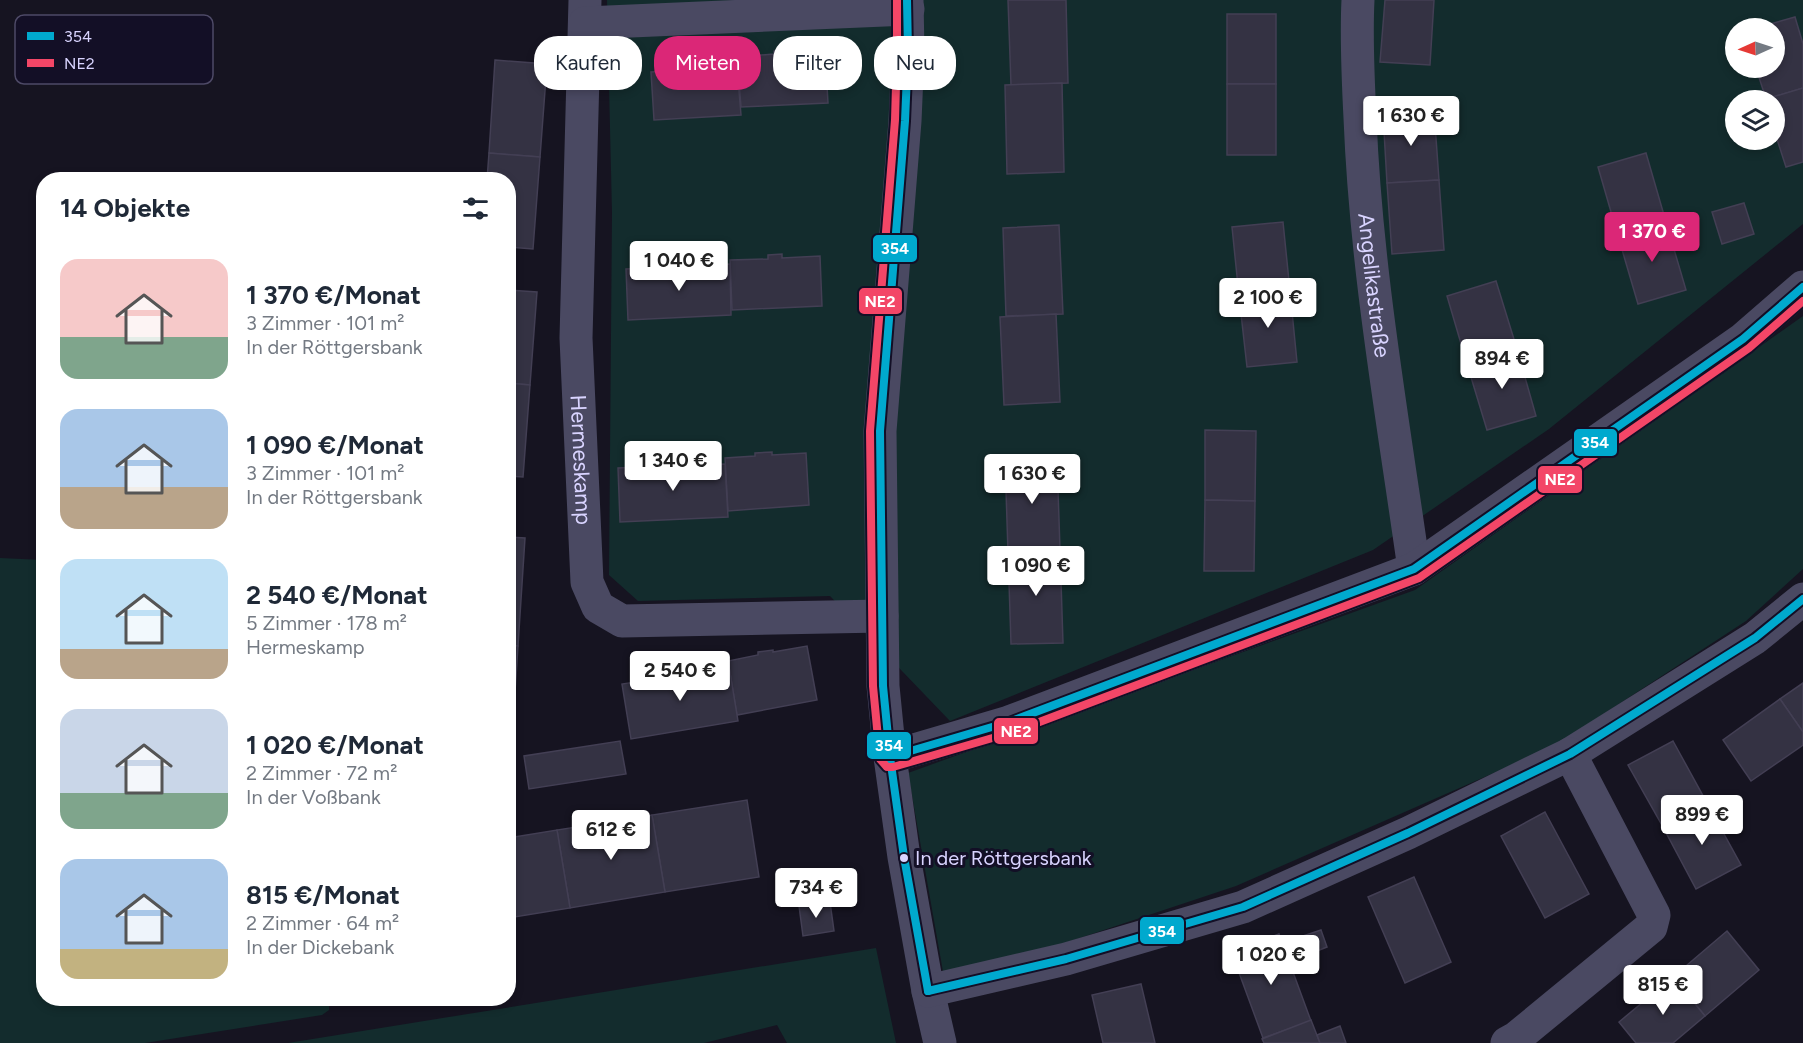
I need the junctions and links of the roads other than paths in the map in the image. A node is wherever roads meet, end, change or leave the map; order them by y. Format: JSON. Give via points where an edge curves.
{"nodes":[{"id":1,"x":1358,"y":0,"type":"edge"},
{"id":2,"x":907,"y":4,"type":"edge"},
{"id":3,"x":585,"y":11,"type":"edge"},
{"id":4,"x":1803,"y":287,"type":"edge"},
{"id":5,"x":1414,"y":569,"type":"junction"},
{"id":6,"x":1803,"y":599,"type":"edge"},
{"id":7,"x":882,"y":616,"type":"junction"},
{"id":8,"x":1570,"y":754,"type":"junction"},
{"id":9,"x":890,"y":757,"type":"junction"},
{"id":10,"x":928,"y":991,"type":"junction"},
{"id":11,"x":940,"y":1043,"type":"edge"},
{"id":12,"x":1507,"y":1043,"type":"edge"}],
"edges":[{"from":1,"to":5,"type":"street","name":"Angelikastraße","via":[[1358,83],[1372,281]]},
{"from":2,"to":3,"type":"street","name":"Hermeskamp"},
{"from":2,"to":7,"type":"street","via":[[905,121],[880,431]]},
{"from":3,"to":7,"type":"street","name":"Hermeskamp","via":[[576,338],[587,582],[598,607],[622,621]]},
{"from":4,"to":5,"type":"street","via":[[1743,339]]},
{"from":5,"to":9,"type":"street","via":[[1009,722]]},
{"from":6,"to":8,"type":"street","via":[[1755,638]]},
{"from":7,"to":9,"type":"street"},
{"from":8,"to":10,"type":"street","via":[[1408,834],[1243,908],[1066,959]]},
{"from":8,"to":12,"type":"street","via":[[1654,915],[1651,927]]},
{"from":9,"to":10,"type":"street"},
{"from":10,"to":11,"type":"street"}]}
